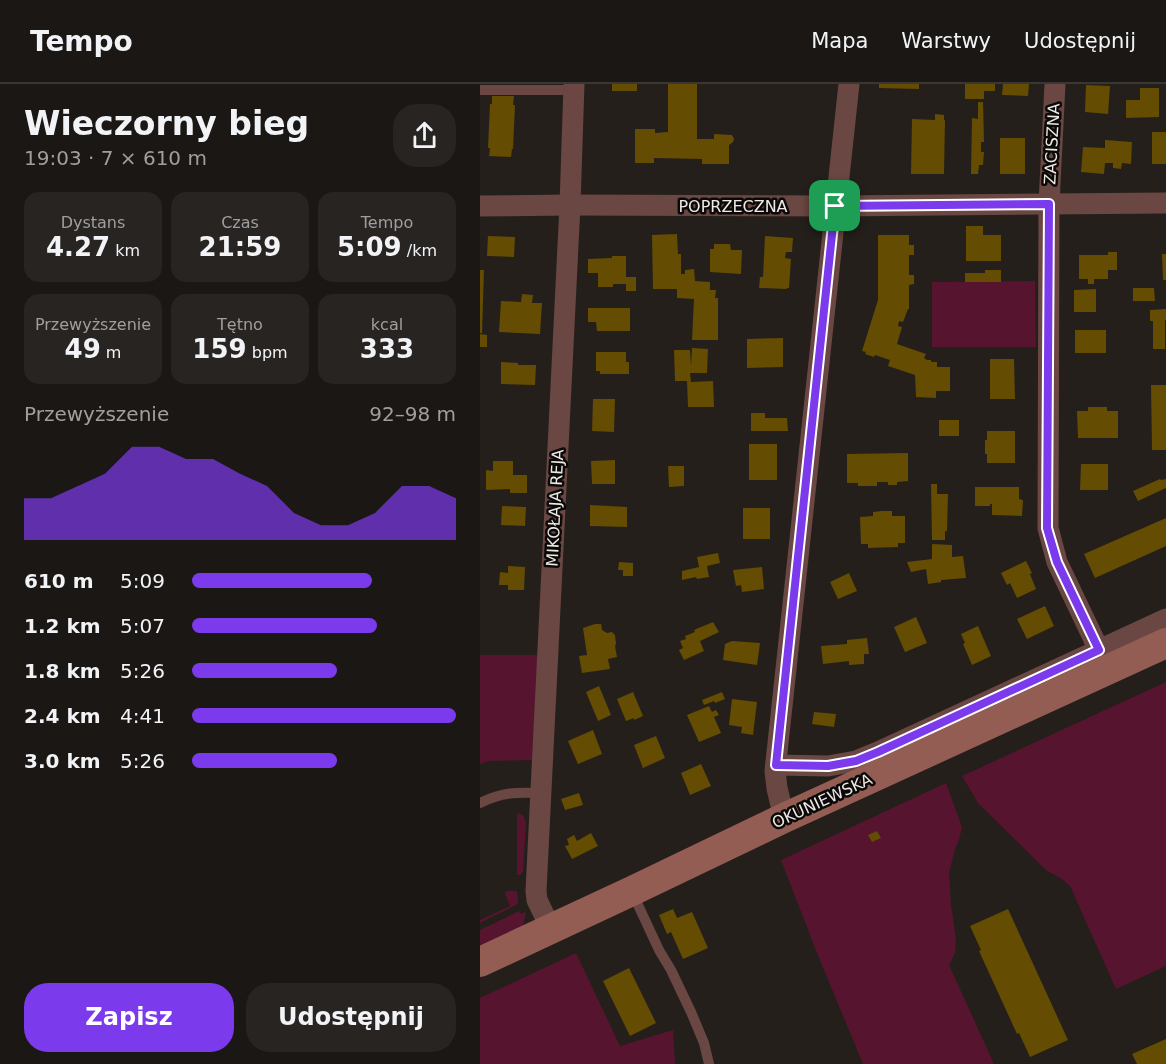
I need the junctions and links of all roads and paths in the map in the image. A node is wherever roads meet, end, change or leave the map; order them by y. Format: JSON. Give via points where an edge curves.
{"nodes":[{"id":1,"x":849,"y":84,"type":"edge"},
{"id":2,"x":1055,"y":84,"type":"edge"},
{"id":3,"x":573,"y":87,"type":"edge"},
{"id":4,"x":480,"y":90,"type":"edge"},
{"id":5,"x":1166,"y":203,"type":"edge"},
{"id":6,"x":1049,"y":204,"type":"junction"},
{"id":7,"x":570,"y":205,"type":"junction"},
{"id":8,"x":480,"y":206,"type":"edge"},
{"id":9,"x":835,"y":206,"type":"junction"},
{"id":10,"x":1166,"y":619,"type":"edge"},
{"id":11,"x":1166,"y":643,"type":"edge"},
{"id":12,"x":1099,"y":650,"type":"junction"},
{"id":13,"x":776,"y":765,"type":"junction"},
{"id":14,"x":541,"y":794,"type":"junction"},
{"id":15,"x":480,"y":803,"type":"edge"},
{"id":16,"x":784,"y":818,"type":"junction"},
{"id":17,"x":632,"y":891,"type":"junction"},
{"id":18,"x":551,"y":929,"type":"junction"},
{"id":19,"x":480,"y":962,"type":"edge"},
{"id":20,"x":709,"y":1064,"type":"edge"}],
"edges":[{"from":1,"to":9,"type":"street"},
{"from":2,"to":6,"type":"street","name":"ZACISZNA"},
{"from":3,"to":4,"type":"lane"},
{"from":3,"to":7,"type":"street","name":"MIKOŁAJA REJA"},
{"from":5,"to":6,"type":"street","name":"POPRZECZNA"},
{"from":6,"to":9,"type":"street","name":"POPRZECZNA"},
{"from":6,"to":12,"type":"street","name":"ZACISZNA","via":[[1047,528],[1057,562]]},
{"from":7,"to":8,"type":"street","name":"POPRZECZNA"},
{"from":7,"to":9,"type":"street","name":"POPRZECZNA"},
{"from":7,"to":14,"type":"street","name":"MIKOŁAJA REJA"},
{"from":9,"to":13,"type":"street"},
{"from":10,"to":12,"type":"street","name":"OKUNIEWSKA"},
{"from":11,"to":16,"type":"main road","name":"OKUNIEWSKA"},
{"from":12,"to":13,"type":"street","name":"OKUNIEWSKA","via":[[856,761],[828,766]]},
{"from":13,"to":16,"type":"street"},
{"from":14,"to":15,"type":"lane","via":[[516,792]]},
{"from":14,"to":18,"type":"street","name":"MIKOŁAJA REJA","via":[[536,891]]},
{"from":16,"to":17,"type":"main road","name":"OKUNIEWSKA"},
{"from":17,"to":18,"type":"main road","name":"OKUNIEWSKA"},
{"from":17,"to":20,"type":"lane","via":[[691,1012]]},
{"from":18,"to":19,"type":"main road","name":"OKUNIEWSKA"}]}
